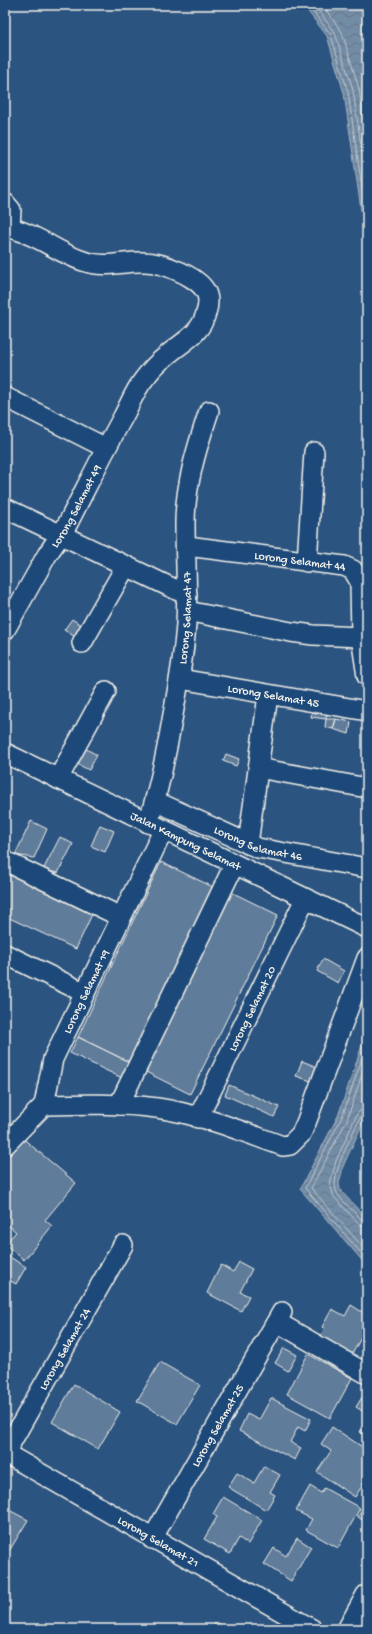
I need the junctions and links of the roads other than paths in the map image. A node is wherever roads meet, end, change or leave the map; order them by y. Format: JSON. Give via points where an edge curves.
{"nodes":[{"id":1,"x":5,"y":203,"type":"edge"},
{"id":2,"x":8,"y":231,"type":"edge"},
{"id":3,"x":5,"y":397,"type":"edge"},
{"id":4,"x":209,"y":411,"type":"dead end"},
{"id":5,"x":106,"y":448,"type":"junction"},
{"id":6,"x":314,"y":452,"type":"dead end"},
{"id":7,"x":5,"y":508,"type":"edge"},
{"id":8,"x":60,"y":534,"type":"junction"},
{"id":9,"x":186,"y":546,"type":"junction"},
{"id":10,"x":307,"y":562,"type":"junction"},
{"id":11,"x":126,"y":566,"type":"junction"},
{"id":12,"x":187,"y":603,"type":"junction"},
{"id":13,"x":7,"y":624,"type":"edge"},
{"id":14,"x":361,"y":636,"type":"junction"},
{"id":15,"x":82,"y":643,"type":"dead end"},
{"id":16,"x":367,"y":676,"type":"edge"},
{"id":17,"x":180,"y":679,"type":"junction"},
{"id":18,"x":106,"y":691,"type":"dead end"},
{"id":19,"x":268,"y":695,"type":"junction"},
{"id":20,"x":367,"y":711,"type":"edge"},
{"id":21,"x":5,"y":753,"type":"edge"},
{"id":22,"x":258,"y":768,"type":"junction"},
{"id":23,"x":58,"y":779,"type":"junction"},
{"id":24,"x":367,"y":788,"type":"edge"},
{"id":25,"x":155,"y":801,"type":"junction"},
{"id":26,"x":156,"y":827,"type":"junction"},
{"id":27,"x":248,"y":844,"type":"junction"},
{"id":28,"x":5,"y":861,"type":"edge"},
{"id":29,"x":234,"y":865,"type":"junction"},
{"id":30,"x":367,"y":868,"type":"edge"},
{"id":31,"x":305,"y":899,"type":"junction"},
{"id":32,"x":122,"y":917,"type":"junction"},
{"id":33,"x":367,"y":928,"type":"edge"},
{"id":34,"x":5,"y":954,"type":"edge"},
{"id":35,"x":367,"y":958,"type":"edge"},
{"id":36,"x":85,"y":993,"type":"junction"},
{"id":37,"x":44,"y":1105,"type":"junction"},
{"id":38,"x":119,"y":1105,"type":"junction"},
{"id":39,"x":198,"y":1118,"type":"junction"},
{"id":40,"x":5,"y":1145,"type":"edge"},
{"id":41,"x":123,"y":1245,"type":"dead end"},
{"id":42,"x":367,"y":1374,"type":"edge"},
{"id":43,"x":5,"y":1453,"type":"edge"},
{"id":44,"x":152,"y":1539,"type":"junction"},
{"id":45,"x":367,"y":1596,"type":"edge"},
{"id":46,"x":312,"y":1629,"type":"edge"},
{"id":47,"x":348,"y":1629,"type":"edge"}],
"edges":[{"from":1,"to":2,"type":"street","via":[[11,210]]},
{"from":2,"to":5,"type":"street","name":"Lorong Selamat 49","via":[[21,230],[84,262],[98,265],[132,262],[160,265],[193,278],[207,294],[205,318],[198,330],[162,359],[143,380]]},
{"from":3,"to":5,"type":"street"},
{"from":4,"to":9,"type":"street","name":"Lorong Selamat 47","via":[[189,486],[185,522]]},
{"from":5,"to":8,"type":"street","name":"Lorong Selamat 49"},
{"from":6,"to":10,"type":"street"},
{"from":7,"to":8,"type":"street"},
{"from":8,"to":11,"type":"street"},
{"from":8,"to":13,"type":"street","name":"Lorong Selamat 49"},
{"from":9,"to":10,"type":"street","name":"Lorong Selamat 44"},
{"from":9,"to":12,"type":"street","name":"Lorong Selamat 47"},
{"from":10,"to":14,"type":"street","name":"Lorong Selamat 44","via":[[344,566],[354,570],[360,582]]},
{"from":11,"to":12,"type":"street"},
{"from":11,"to":15,"type":"street"},
{"from":12,"to":14,"type":"street","via":[[298,633]]},
{"from":12,"to":17,"type":"street","name":"Lorong Selamat 47"},
{"from":14,"to":16,"type":"street","name":"Lorong Selamat 44"},
{"from":17,"to":19,"type":"street","name":"Lorong Selamat 45"},
{"from":17,"to":25,"type":"street","name":"Lorong Selamat 47"},
{"from":18,"to":23,"type":"street"},
{"from":19,"to":20,"type":"street","name":"Lorong Selamat 45"},
{"from":19,"to":22,"type":"street"},
{"from":21,"to":23,"type":"street","name":"Jalan Kampung Selamat"},
{"from":22,"to":24,"type":"street"},
{"from":22,"to":27,"type":"street"},
{"from":23,"to":26,"type":"street","name":"Jalan Kampung Selamat"},
{"from":25,"to":26,"type":"street","name":"Lorong Selamat 47"},
{"from":25,"to":27,"type":"street","name":"Lorong Selamat 46"},
{"from":26,"to":29,"type":"street","name":"Jalan Kampung Selamat"},
{"from":26,"to":32,"type":"street","name":"Lorong Selamat 19"},
{"from":27,"to":30,"type":"street","name":"Lorong Selamat 46","via":[[272,851]]},
{"from":28,"to":32,"type":"street"},
{"from":29,"to":31,"type":"street","name":"Jalan Kampung Selamat"},
{"from":29,"to":38,"type":"street"},
{"from":31,"to":33,"type":"street","name":"Jalan Kampung Selamat"},
{"from":31,"to":39,"type":"street","name":"Lorong Selamat 20"},
{"from":32,"to":36,"type":"street","name":"Lorong Selamat 19"},
{"from":34,"to":36,"type":"street"},
{"from":35,"to":39,"type":"street","via":[[306,1123],[295,1142],[283,1146]]},
{"from":36,"to":37,"type":"street","name":"Lorong Selamat 19","via":[[53,1059]]},
{"from":37,"to":38,"type":"street"},
{"from":37,"to":40,"type":"street"},
{"from":38,"to":39,"type":"street","via":[[158,1108]]},
{"from":41,"to":43,"type":"street","name":"Lorong Selamat 24"},
{"from":42,"to":44,"type":"street","name":"Lorong Selamat 25","via":[[280,1317]]},
{"from":43,"to":44,"type":"street","name":"Lorong Selamat 21"},
{"from":44,"to":46,"type":"street","name":"Lorong Selamat 21"},
{"from":45,"to":47,"type":"main road"}]}
